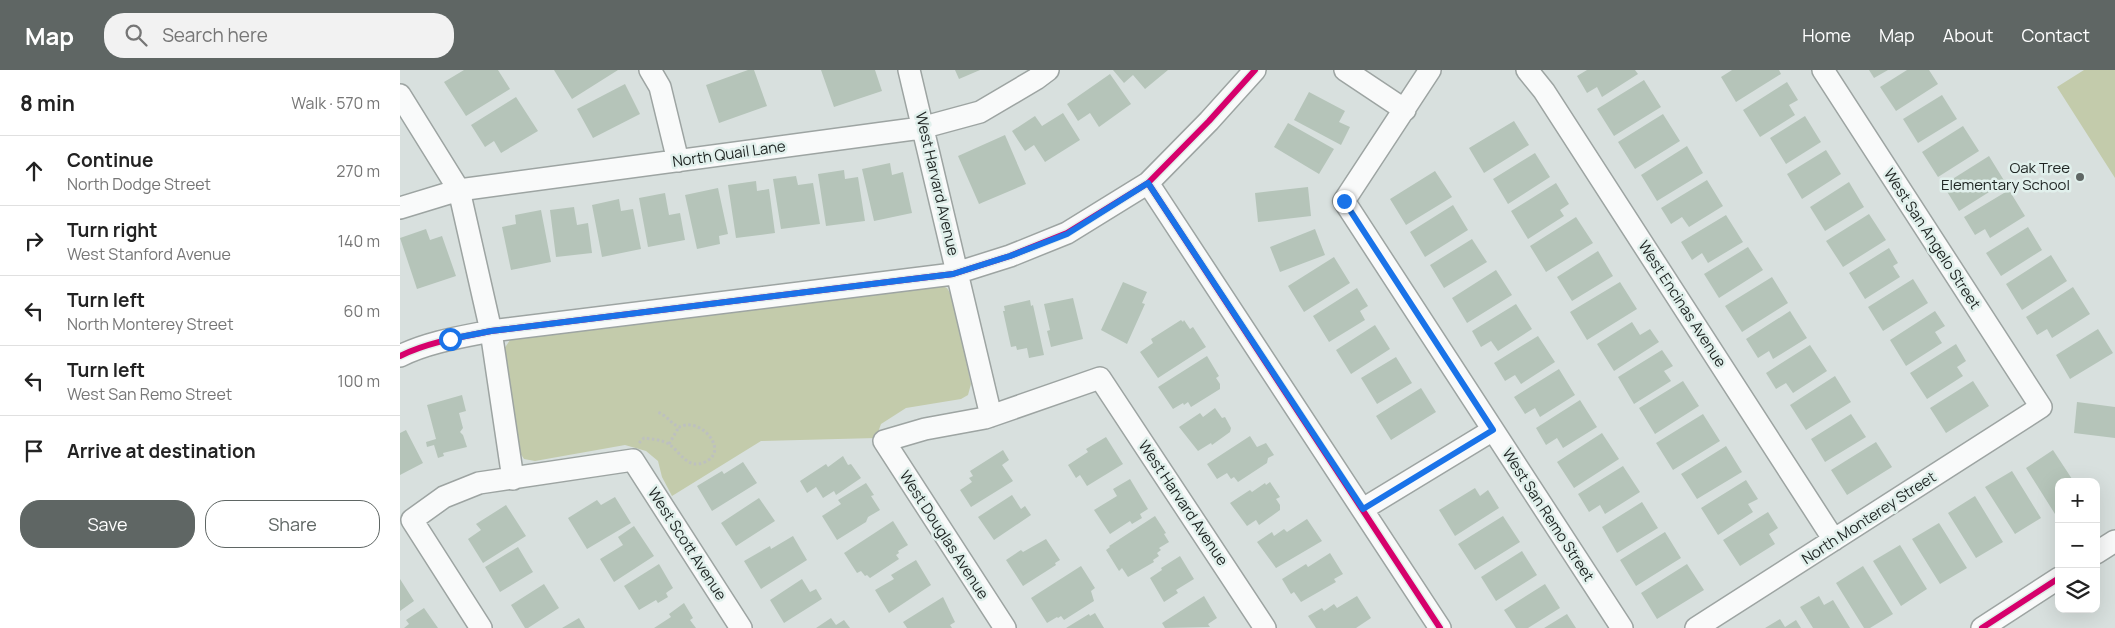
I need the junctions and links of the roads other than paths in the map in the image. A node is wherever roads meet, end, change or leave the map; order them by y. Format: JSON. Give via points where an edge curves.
{"nodes":[{"id":1,"x":650,"y":70,"type":"edge"},
{"id":2,"x":909,"y":70,"type":"edge"},
{"id":3,"x":1048,"y":70,"type":"edge"},
{"id":4,"x":1255,"y":70,"type":"edge"},
{"id":5,"x":1345,"y":70,"type":"edge"},
{"id":6,"x":1430,"y":70,"type":"edge"},
{"id":7,"x":1527,"y":70,"type":"edge"},
{"id":8,"x":1823,"y":70,"type":"edge"},
{"id":9,"x":400,"y":95,"type":"edge"},
{"id":10,"x":1405,"y":110,"type":"junction"},
{"id":11,"x":924,"y":127,"type":"junction"},
{"id":12,"x":678,"y":161,"type":"junction"},
{"id":13,"x":1148,"y":183,"type":"junction"},
{"id":14,"x":459,"y":190,"type":"junction"},
{"id":15,"x":400,"y":208,"type":"edge"},
{"id":16,"x":958,"y":272,"type":"junction"},
{"id":17,"x":491,"y":331,"type":"junction"},
{"id":18,"x":400,"y":356,"type":"edge"},
{"id":19,"x":2041,"y":407,"type":"joint"},
{"id":20,"x":991,"y":416,"type":"junction"},
{"id":21,"x":1493,"y":430,"type":"junction"},
{"id":22,"x":513,"y":479,"type":"junction"},
{"id":23,"x":1363,"y":509,"type":"junction"},
{"id":24,"x":1834,"y":540,"type":"junction"},
{"id":25,"x":2115,"y":541,"type":"edge"},
{"id":26,"x":2100,"y":550,"type":"edge"},
{"id":27,"x":2055,"y":581,"type":"edge"},
{"id":28,"x":481,"y":628,"type":"edge"},
{"id":29,"x":741,"y":628,"type":"edge"},
{"id":30,"x":1004,"y":628,"type":"edge"},
{"id":31,"x":1266,"y":628,"type":"edge"},
{"id":32,"x":1440,"y":628,"type":"edge"},
{"id":33,"x":1622,"y":628,"type":"edge"},
{"id":34,"x":1696,"y":628,"type":"edge"},
{"id":35,"x":1982,"y":628,"type":"edge"}],
"edges":[{"from":1,"to":12,"type":"street","via":[[660,87]]},
{"from":2,"to":11,"type":"street","name":"West Harvard Avenue"},
{"from":3,"to":11,"type":"street","name":"North Quail Lane","via":[[980,112]]},
{"from":4,"to":13,"type":"street"},
{"from":5,"to":10,"type":"street"},
{"from":6,"to":10,"type":"street"},
{"from":7,"to":24,"type":"street","name":"West Encinas Avenue","via":[[1544,91]]},
{"from":8,"to":19,"type":"street","name":"West San Angelo Street"},
{"from":9,"to":14,"type":"street"},
{"from":10,"to":21,"type":"street","name":"West San Remo Street","via":[[1344,201]]},
{"from":11,"to":12,"type":"street","name":"North Quail Lane"},
{"from":11,"to":16,"type":"street","name":"West Harvard Avenue"},
{"from":12,"to":14,"type":"street","name":"North Quail Lane"},
{"from":13,"to":16,"type":"street","via":[[1067,234]]},
{"from":13,"to":23,"type":"street"},
{"from":14,"to":15,"type":"street","name":"North Quail Lane"},
{"from":14,"to":17,"type":"street"},
{"from":16,"to":17,"type":"street"},
{"from":16,"to":20,"type":"street","name":"West Harvard Avenue"},
{"from":17,"to":18,"type":"street","via":[[450,339]]},
{"from":17,"to":22,"type":"street"},
{"from":19,"to":24,"type":"street","name":"North Monterey Street"},
{"from":20,"to":30,"type":"street","name":"West Douglas Avenue","via":[[924,429],[884,441]]},
{"from":20,"to":31,"type":"street","name":"West Harvard Avenue","via":[[1100,378]]},
{"from":21,"to":23,"type":"street"},
{"from":21,"to":33,"type":"street","name":"West San Remo Street"},
{"from":22,"to":28,"type":"street","via":[[479,484],[444,497],[412,520]]},
{"from":22,"to":29,"type":"street","name":"West Scott Avenue","via":[[633,460]]},
{"from":23,"to":32,"type":"street"},
{"from":24,"to":34,"type":"street","name":"North Monterey Street"},
{"from":25,"to":26,"type":"street"},
{"from":27,"to":35,"type":"street"}]}
